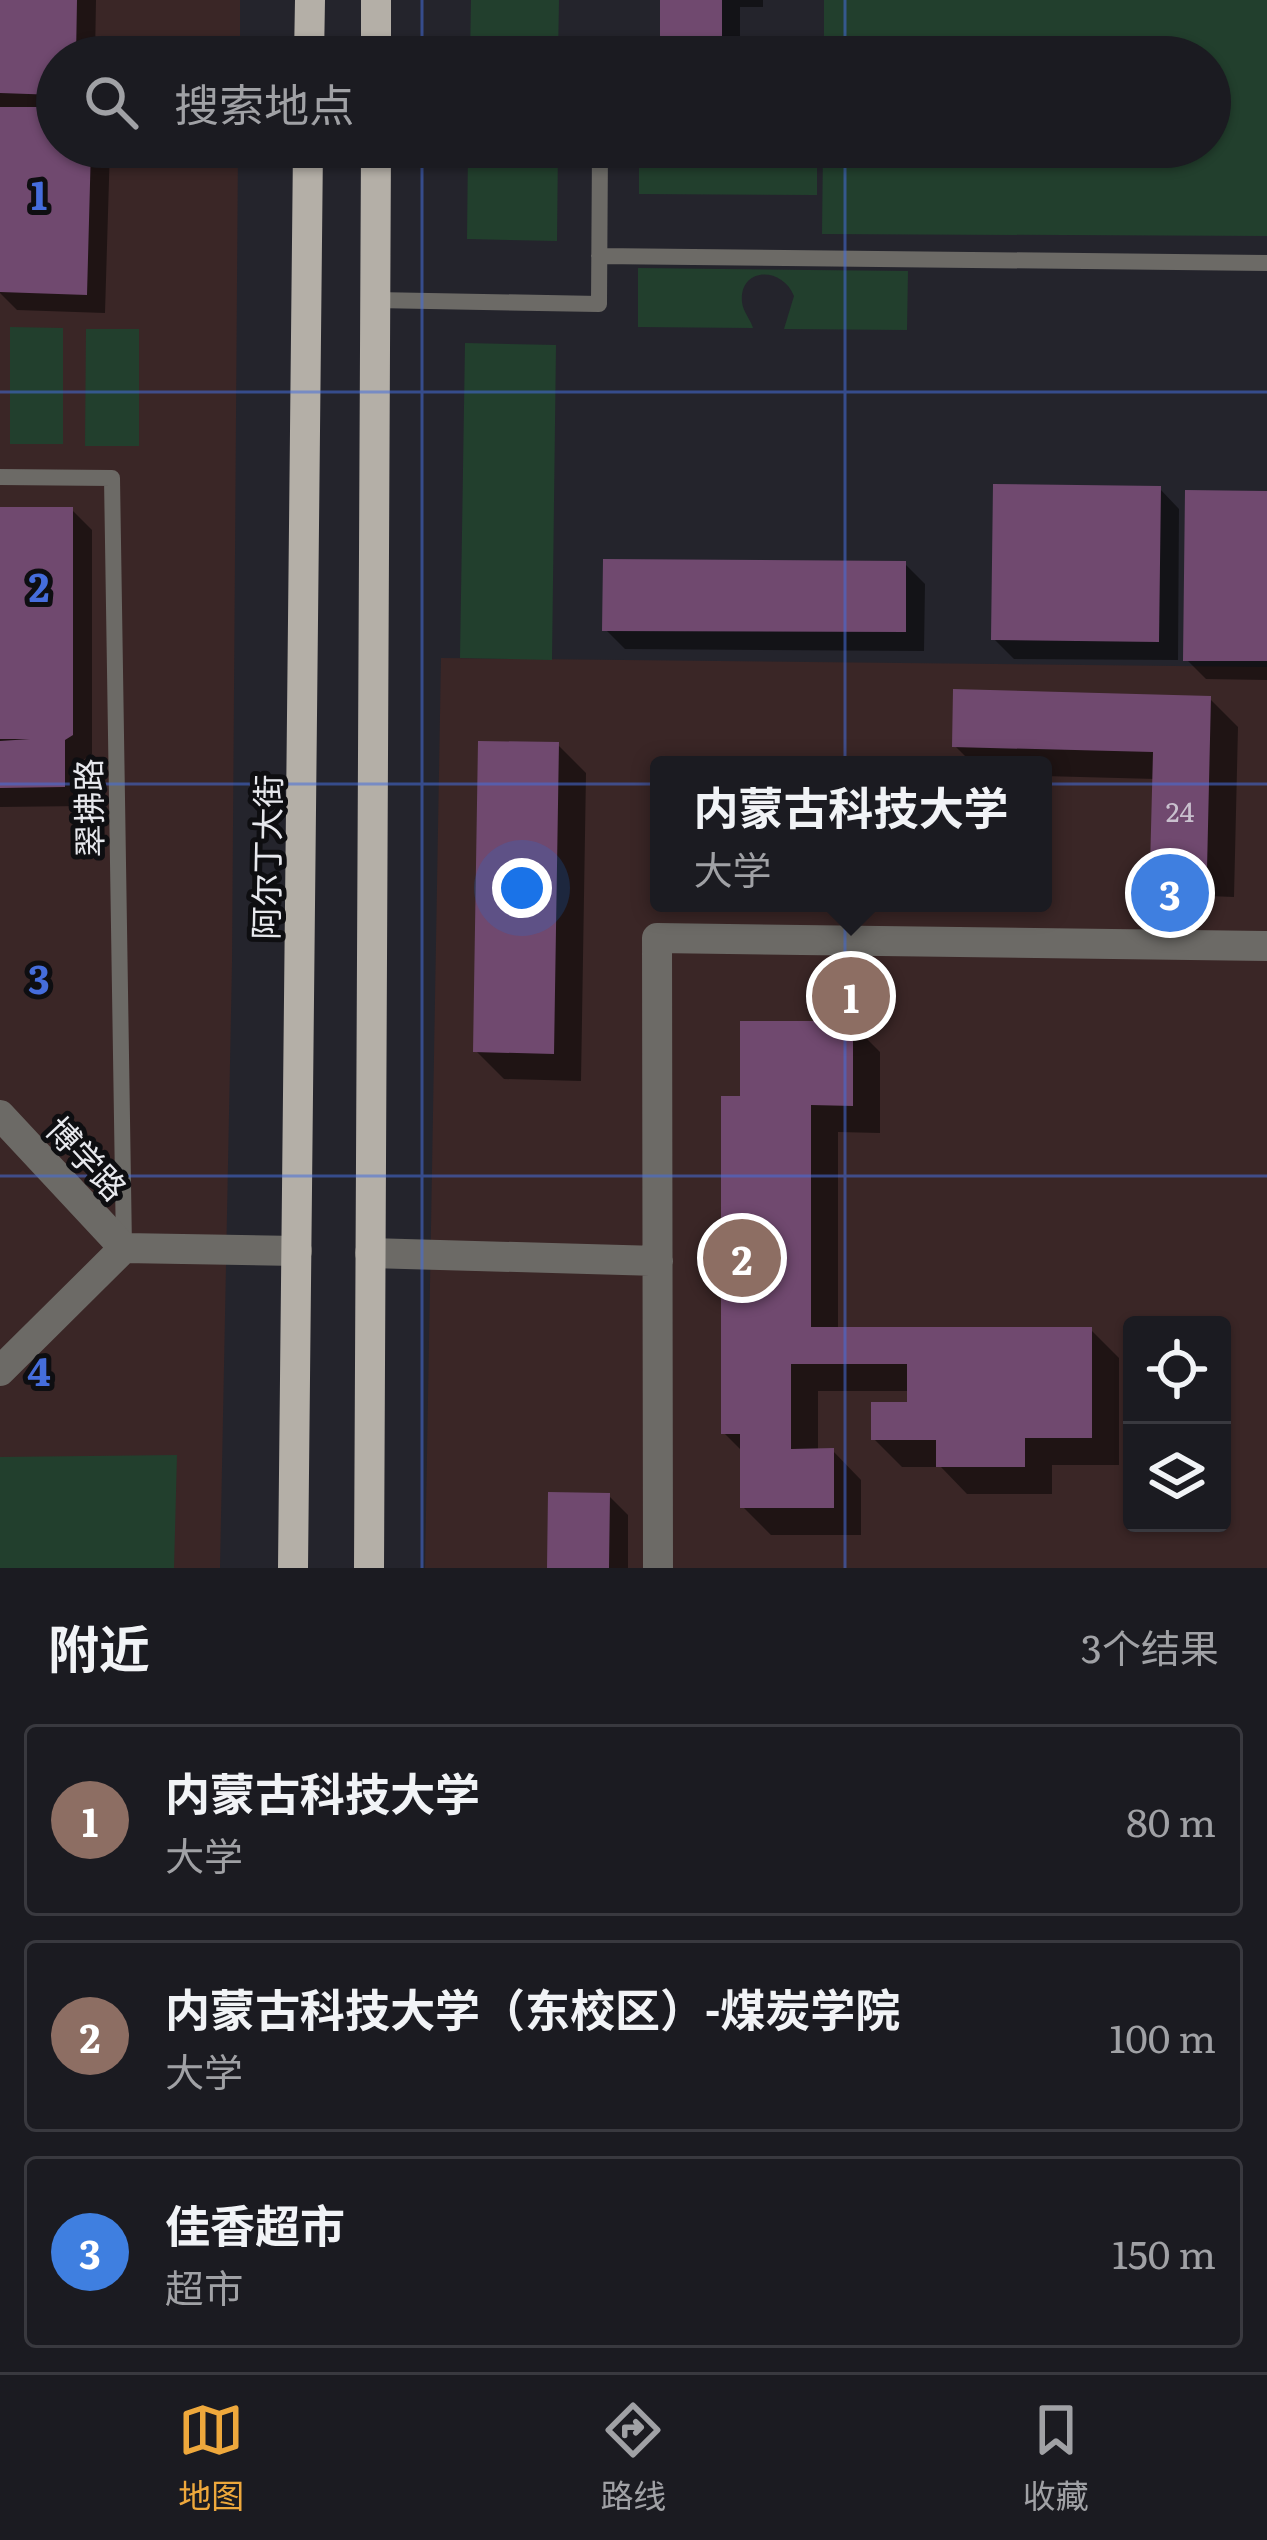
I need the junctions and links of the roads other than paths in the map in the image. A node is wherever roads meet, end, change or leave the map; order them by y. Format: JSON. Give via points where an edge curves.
{"nodes":[{"id":1,"x":310,"y":0,"type":"edge"},
{"id":2,"x":376,"y":0,"type":"edge"},
{"id":3,"x":309,"y":36,"type":"edge"},
{"id":4,"x":376,"y":36,"type":"edge"},
{"id":5,"x":308,"y":168,"type":"edge"},
{"id":6,"x":376,"y":168,"type":"edge"},
{"id":7,"x":600,"y":168,"type":"edge"},
{"id":8,"x":599,"y":256,"type":"junction"},
{"id":9,"x":1267,"y":263,"type":"edge"},
{"id":10,"x":375,"y":300,"type":"junction"},
{"id":11,"x":0,"y":477,"type":"edge"},
{"id":12,"x":1267,"y":946,"type":"edge"},
{"id":13,"x":0,"y":1115,"type":"edge"},
{"id":14,"x":124,"y":1248,"type":"junction"},
{"id":15,"x":297,"y":1251,"type":"junction"},
{"id":16,"x":370,"y":1253,"type":"junction"},
{"id":17,"x":658,"y":1261,"type":"junction"},
{"id":18,"x":0,"y":1371,"type":"edge"},
{"id":19,"x":293,"y":1568,"type":"edge"},
{"id":20,"x":369,"y":1568,"type":"edge"},
{"id":21,"x":658,"y":1568,"type":"edge"}],
"edges":[{"from":1,"to":3,"type":"main road"},
{"from":2,"to":4,"type":"main road"},
{"from":5,"to":15,"type":"main road","name":"阿尔丁大街"},
{"from":6,"to":10,"type":"main road"},
{"from":7,"to":8,"type":"lane"},
{"from":8,"to":9,"type":"lane"},
{"from":8,"to":10,"type":"lane","via":[[599,304]]},
{"from":10,"to":16,"type":"main road"},
{"from":11,"to":14,"type":"lane","name":"翠拂路","via":[[112,478]]},
{"from":12,"to":17,"type":"street","via":[[658,938]]},
{"from":13,"to":14,"type":"street","name":"博学路"},
{"from":14,"to":15,"type":"street"},
{"from":14,"to":18,"type":"street"},
{"from":15,"to":19,"type":"main road","name":"阿尔丁大街"},
{"from":16,"to":17,"type":"street"},
{"from":16,"to":20,"type":"main road"},
{"from":17,"to":21,"type":"street"}]}
